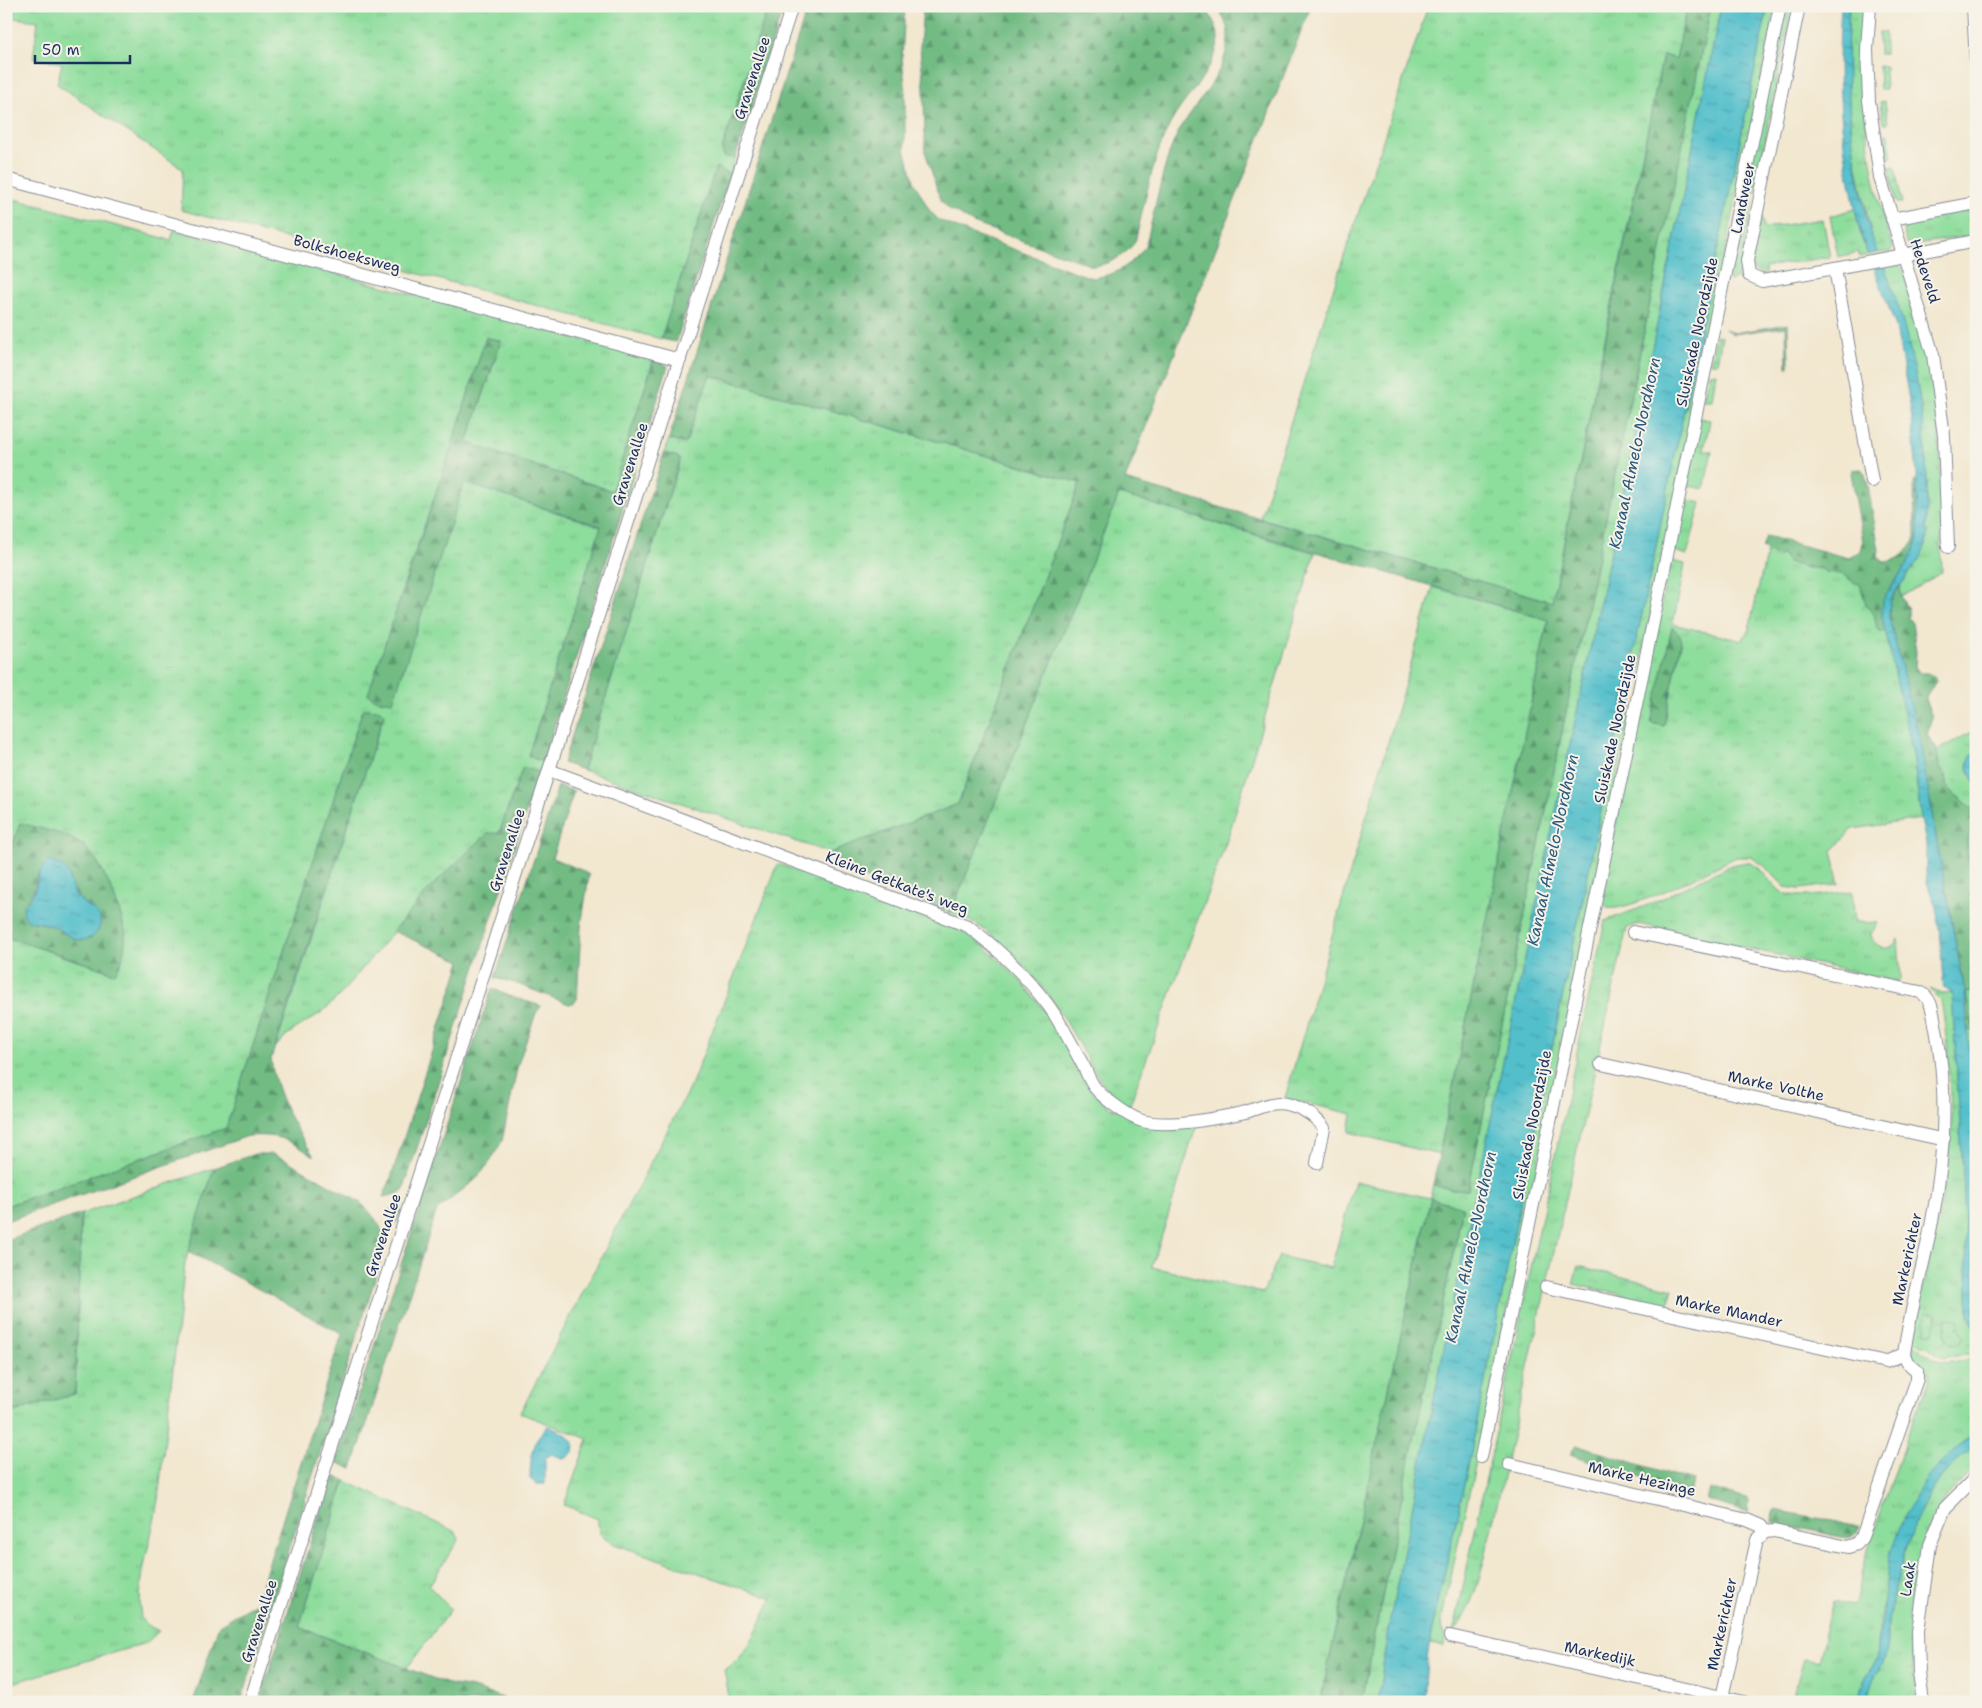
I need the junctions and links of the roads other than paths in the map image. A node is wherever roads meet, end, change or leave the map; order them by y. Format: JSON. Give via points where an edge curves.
{"nodes":[{"id":1,"x":792,"y":6,"type":"edge"},
{"id":2,"x":1780,"y":6,"type":"edge"},
{"id":3,"x":1799,"y":6,"type":"edge"},
{"id":4,"x":1870,"y":6,"type":"edge"},
{"id":5,"x":1973,"y":6,"type":"edge"},
{"id":6,"x":1976,"y":63,"type":"edge"},
{"id":7,"x":6,"y":179,"type":"edge"},
{"id":8,"x":1976,"y":203,"type":"edge"},
{"id":9,"x":1892,"y":219,"type":"junction"},
{"id":10,"x":1976,"y":241,"type":"edge"},
{"id":11,"x":1902,"y":254,"type":"junction"},
{"id":12,"x":1835,"y":268,"type":"junction"},
{"id":13,"x":680,"y":360,"type":"junction"},
{"id":14,"x":1872,"y":481,"type":"dead end"},
{"id":15,"x":1948,"y":547,"type":"dead end"},
{"id":16,"x":549,"y":770,"type":"junction"},
{"id":17,"x":1633,"y":932,"type":"dead end"},
{"id":18,"x":1601,"y":1064,"type":"dead end"},
{"id":19,"x":1944,"y":1138,"type":"junction"},
{"id":20,"x":1317,"y":1162,"type":"dead end"},
{"id":21,"x":1546,"y":1287,"type":"dead end"},
{"id":22,"x":1904,"y":1354,"type":"junction"},
{"id":23,"x":1481,"y":1457,"type":"dead end"},
{"id":24,"x":1509,"y":1464,"type":"dead end"},
{"id":25,"x":1976,"y":1477,"type":"edge"},
{"id":26,"x":1764,"y":1532,"type":"junction"},
{"id":27,"x":1450,"y":1636,"type":"dead end"},
{"id":28,"x":1722,"y":1700,"type":"edge"},
{"id":29,"x":250,"y":1702,"type":"edge"},
{"id":30,"x":1744,"y":1702,"type":"edge"},
{"id":31,"x":1923,"y":1702,"type":"edge"}],
"edges":[{"from":1,"to":13,"type":"street","name":"Gravenallee"},
{"from":2,"to":23,"type":"street","name":"Sluiskade Noordzijde"},
{"from":3,"to":12,"type":"street","name":"Landweer","via":[[1747,269],[1749,275],[1762,280]]},
{"from":4,"to":9,"type":"street","name":"Hedeveld","via":[[1867,49],[1869,101],[1880,177]]},
{"from":5,"to":6,"type":"street"},
{"from":7,"to":13,"type":"street","name":"Bolkshoeksweg"},
{"from":8,"to":9,"type":"street"},
{"from":9,"to":11,"type":"street","name":"Hedeveld"},
{"from":10,"to":11,"type":"street"},
{"from":11,"to":12,"type":"street"},
{"from":11,"to":15,"type":"street","name":"Hedeveld","via":[[1934,355],[1944,436]]},
{"from":12,"to":14,"type":"street"},
{"from":13,"to":16,"type":"street","name":"Gravenallee"},
{"from":16,"to":20,"type":"street","name":"Kleine Getkate's weg","via":[[968,926],[1022,973],[1049,1006],[1093,1085],[1119,1109],[1138,1120],[1162,1124],[1245,1112],[1278,1103],[1293,1106],[1311,1114],[1324,1128]]},
{"from":16,"to":29,"type":"street","name":"Gravenallee"},
{"from":17,"to":19,"type":"street","name":"Markerichter","via":[[1926,995],[1940,1048]]},
{"from":18,"to":19,"type":"street","name":"Marke Volthe"},
{"from":19,"to":22,"type":"street","name":"Markerichter","via":[[1933,1220]]},
{"from":21,"to":22,"type":"street","name":"Marke Mander","via":[[1886,1362]]},
{"from":22,"to":26,"type":"street","via":[[1917,1371],[1918,1379],[1857,1544],[1848,1547],[1774,1531]]},
{"from":24,"to":26,"type":"street","name":"Marke Hezinge","via":[[1747,1520],[1761,1526]]},
{"from":25,"to":31,"type":"street","name":"Laak","via":[[1945,1508],[1930,1545],[1918,1632]]},
{"from":26,"to":28,"type":"street","name":"Markerichter","via":[[1757,1540]]},
{"from":27,"to":28,"type":"street","name":"Markedijk"},
{"from":28,"to":30,"type":"street","name":"Markedijk"}]}
